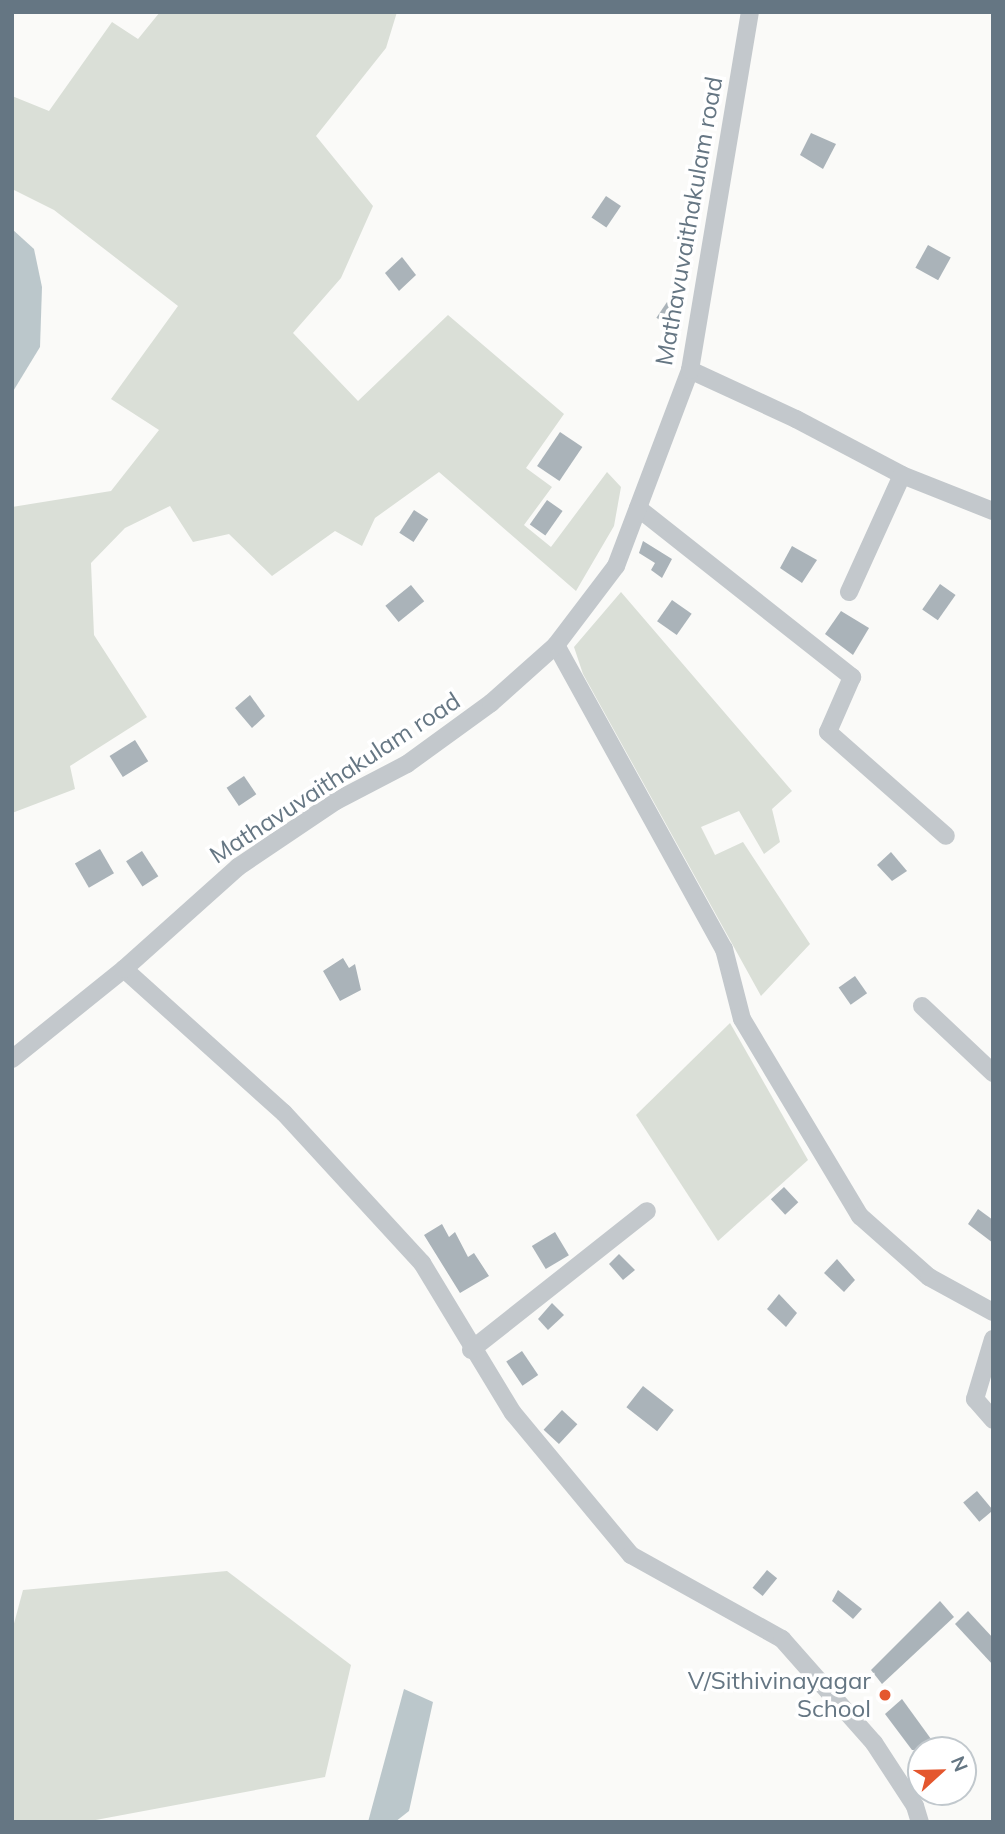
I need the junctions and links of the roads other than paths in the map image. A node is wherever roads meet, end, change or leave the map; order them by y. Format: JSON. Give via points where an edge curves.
{"nodes":[{"id":1,"x":750,"y":12,"type":"edge"},
{"id":2,"x":690,"y":370,"type":"junction"},
{"id":3,"x":902,"y":475,"type":"junction"},
{"id":4,"x":638,"y":508,"type":"junction"},
{"id":5,"x":993,"y":511,"type":"edge"},
{"id":6,"x":849,"y":592,"type":"dead end"},
{"id":7,"x":556,"y":645,"type":"junction"},
{"id":8,"x":946,"y":836,"type":"dead end"},
{"id":9,"x":124,"y":969,"type":"junction"},
{"id":10,"x":922,"y":1006,"type":"dead end"},
{"id":11,"x":12,"y":1059,"type":"edge"},
{"id":12,"x":993,"y":1073,"type":"edge"},
{"id":13,"x":647,"y":1211,"type":"dead end"},
{"id":14,"x":993,"y":1312,"type":"edge"},
{"id":15,"x":993,"y":1339,"type":"edge"},
{"id":16,"x":471,"y":1350,"type":"junction"},
{"id":17,"x":993,"y":1420,"type":"edge"},
{"id":18,"x":920,"y":1822,"type":"edge"}],
"edges":[{"from":1,"to":2,"type":"street","name":"Mathavuvaithakulam road"},
{"from":2,"to":3,"type":"street"},
{"from":2,"to":4,"type":"street","name":"Mathavuvaithakulam road"},
{"from":3,"to":5,"type":"street"},
{"from":3,"to":6,"type":"street"},
{"from":4,"to":7,"type":"street","name":"Mathavuvaithakulam road","via":[[617,566]]},
{"from":4,"to":8,"type":"street","via":[[852,677],[828,732]]},
{"from":7,"to":9,"type":"street","name":"Mathavuvaithakulam road","via":[[491,703],[407,764],[336,802],[238,867]]},
{"from":7,"to":14,"type":"street","via":[[724,949],[742,1019],[860,1216],[929,1277]]},
{"from":9,"to":11,"type":"street","name":"Mathavuvaithakulam road"},
{"from":9,"to":16,"type":"street","via":[[284,1113],[422,1263]]},
{"from":10,"to":12,"type":"street"},
{"from":13,"to":16,"type":"street"},
{"from":15,"to":17,"type":"street","via":[[975,1399]]},
{"from":16,"to":18,"type":"street","via":[[513,1413],[631,1555],[782,1639],[874,1743],[915,1806]]}]}
